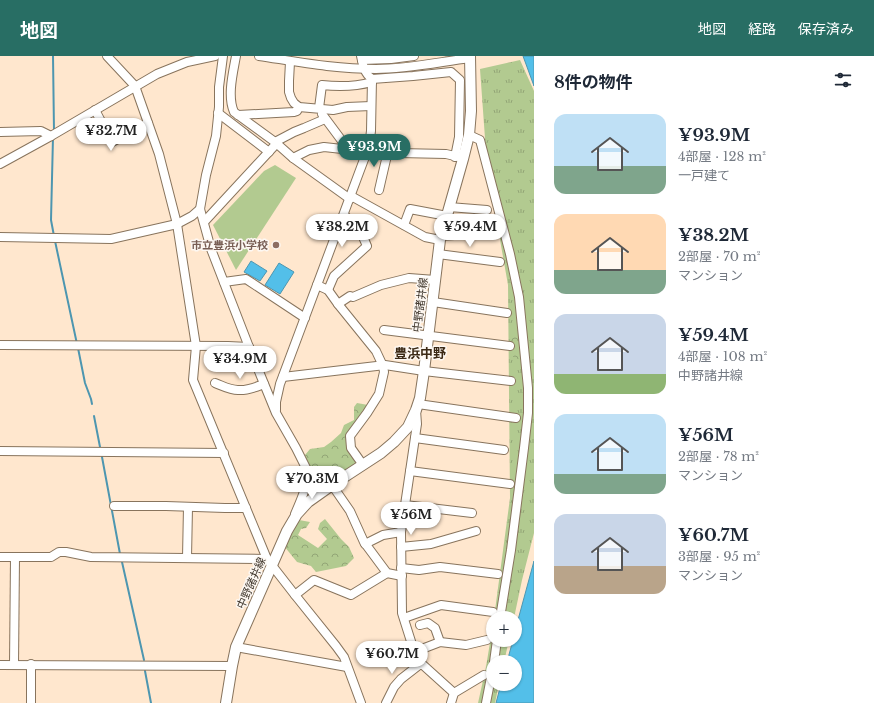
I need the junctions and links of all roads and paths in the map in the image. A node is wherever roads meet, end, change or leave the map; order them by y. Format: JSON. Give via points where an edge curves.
{"nodes":[{"id":1,"x":107,"y":56,"type":"edge"},
{"id":2,"x":215,"y":56,"type":"edge"},
{"id":3,"x":223,"y":56,"type":"edge"},
{"id":4,"x":236,"y":56,"type":"edge"},
{"id":5,"x":259,"y":56,"type":"edge"},
{"id":6,"x":414,"y":56,"type":"edge"},
{"id":7,"x":473,"y":57,"type":"edge"},
{"id":8,"x":193,"y":58,"type":"edge"},
{"id":9,"x":362,"y":58,"type":"edge"},
{"id":10,"x":293,"y":60,"type":"edge"},
{"id":11,"x":364,"y":69,"type":"junction"},
{"id":12,"x":372,"y":81,"type":"junction"},
{"id":13,"x":135,"y":86,"type":"junction"},
{"id":14,"x":371,"y":106,"type":"junction"},
{"id":15,"x":299,"y":107,"type":"junction"},
{"id":16,"x":318,"y":108,"type":"junction"},
{"id":17,"x":95,"y":110,"type":"junction"},
{"id":18,"x":218,"y":113,"type":"junction"},
{"id":19,"x":238,"y":115,"type":"junction"},
{"id":20,"x":325,"y":119,"type":"junction"},
{"id":21,"x":148,"y":123,"type":"junction"},
{"id":22,"x":0,"y":132,"type":"edge"},
{"id":23,"x":469,"y":135,"type":"junction"},
{"id":24,"x":51,"y":136,"type":"junction"},
{"id":25,"x":276,"y":142,"type":"junction"},
{"id":26,"x":368,"y":148,"type":"junction"},
{"id":27,"x":348,"y":149,"type":"junction"},
{"id":28,"x":388,"y":151,"type":"junction"},
{"id":29,"x":269,"y":152,"type":"junction"},
{"id":30,"x":293,"y":158,"type":"junction"},
{"id":31,"x":459,"y":158,"type":"junction"},
{"id":32,"x":0,"y":164,"type":"edge"},
{"id":33,"x":379,"y":190,"type":"dead end"},
{"id":34,"x":350,"y":198,"type":"junction"},
{"id":35,"x":200,"y":209,"type":"junction"},
{"id":36,"x":487,"y":210,"type":"dead end"},
{"id":37,"x":448,"y":211,"type":"junction"},
{"id":38,"x":344,"y":215,"type":"junction"},
{"id":39,"x":204,"y":222,"type":"junction"},
{"id":40,"x":177,"y":224,"type":"junction"},
{"id":41,"x":404,"y":225,"type":"junction"},
{"id":42,"x":481,"y":233,"type":"dead end"},
{"id":43,"x":0,"y":237,"type":"edge"},
{"id":44,"x":440,"y":238,"type":"junction"},
{"id":45,"x":438,"y":254,"type":"junction"},
{"id":46,"x":500,"y":262,"type":"dead end"},
{"id":47,"x":435,"y":280,"type":"junction"},
{"id":48,"x":224,"y":282,"type":"junction"},
{"id":49,"x":317,"y":285,"type":"junction"},
{"id":50,"x":328,"y":290,"type":"junction"},
{"id":51,"x":433,"y":302,"type":"junction"},
{"id":52,"x":338,"y":304,"type":"junction"},
{"id":53,"x":507,"y":313,"type":"dead end"},
{"id":54,"x":305,"y":318,"type":"junction"},
{"id":55,"x":384,"y":330,"type":"dead end"},
{"id":56,"x":428,"y":335,"type":"junction"},
{"id":57,"x":0,"y":345,"type":"edge"},
{"id":58,"x":196,"y":346,"type":"junction"},
{"id":59,"x":510,"y":346,"type":"dead end"},
{"id":60,"x":249,"y":347,"type":"junction"},
{"id":61,"x":383,"y":366,"type":"junction"},
{"id":62,"x":424,"y":371,"type":"junction"},
{"id":63,"x":282,"y":380,"type":"junction"},
{"id":64,"x":511,"y":381,"type":"dead end"},
{"id":65,"x":215,"y":384,"type":"dead end"},
{"id":66,"x":265,"y":385,"type":"junction"},
{"id":67,"x":417,"y":407,"type":"junction"},
{"id":68,"x":276,"y":413,"type":"junction"},
{"id":69,"x":516,"y":418,"type":"dead end"},
{"id":70,"x":415,"y":438,"type":"junction"},
{"id":71,"x":504,"y":450,"type":"dead end"},
{"id":72,"x":0,"y":451,"type":"edge"},
{"id":73,"x":224,"y":454,"type":"junction"},
{"id":74,"x":363,"y":465,"type":"junction"},
{"id":75,"x":308,"y":471,"type":"junction"},
{"id":76,"x":410,"y":471,"type":"junction"},
{"id":77,"x":510,"y":484,"type":"dead end"},
{"id":78,"x":332,"y":485,"type":"junction"},
{"id":79,"x":319,"y":494,"type":"junction"},
{"id":80,"x":405,"y":505,"type":"junction"},
{"id":81,"x":114,"y":506,"type":"dead end"},
{"id":82,"x":188,"y":507,"type":"junction"},
{"id":83,"x":246,"y":508,"type":"junction"},
{"id":84,"x":472,"y":513,"type":"dead end"},
{"id":85,"x":292,"y":522,"type":"junction"},
{"id":86,"x":476,"y":531,"type":"dead end"},
{"id":87,"x":401,"y":532,"type":"junction"},
{"id":88,"x":365,"y":544,"type":"junction"},
{"id":89,"x":401,"y":547,"type":"junction"},
{"id":90,"x":0,"y":557,"type":"edge"},
{"id":91,"x":15,"y":557,"type":"junction"},
{"id":92,"x":187,"y":558,"type":"junction"},
{"id":93,"x":270,"y":562,"type":"junction"},
{"id":94,"x":402,"y":572,"type":"junction"},
{"id":95,"x":387,"y":573,"type":"junction"},
{"id":96,"x":498,"y":574,"type":"dead end"},
{"id":97,"x":295,"y":595,"type":"junction"},
{"id":98,"x":486,"y":611,"type":"edge"},
{"id":99,"x":501,"y":611,"type":"edge"},
{"id":100,"x":404,"y":618,"type":"junction"},
{"id":101,"x":420,"y":626,"type":"dead end"},
{"id":102,"x":486,"y":640,"type":"edge"},
{"id":103,"x":440,"y":642,"type":"junction"},
{"id":104,"x":236,"y":647,"type":"junction"},
{"id":105,"x":414,"y":652,"type":"junction"},
{"id":106,"x":31,"y":664,"type":"junction"},
{"id":107,"x":0,"y":665,"type":"edge"},
{"id":108,"x":14,"y":665,"type":"junction"},
{"id":109,"x":419,"y":665,"type":"junction"},
{"id":110,"x":232,"y":666,"type":"junction"},
{"id":111,"x":347,"y":667,"type":"junction"},
{"id":112,"x":484,"y":675,"type":"dead end"},
{"id":113,"x":488,"y":691,"type":"edge"},
{"id":114,"x":454,"y":693,"type":"junction"},
{"id":115,"x":30,"y":703,"type":"edge"},
{"id":116,"x":226,"y":703,"type":"edge"},
{"id":117,"x":361,"y":703,"type":"edge"},
{"id":118,"x":386,"y":703,"type":"edge"},
{"id":119,"x":451,"y":703,"type":"edge"},
{"id":120,"x":486,"y":703,"type":"edge"}],
"edges":[{"from":1,"to":13,"type":"street"},
{"from":2,"to":8,"type":"street"},
{"from":3,"to":18,"type":"street"},
{"from":4,"to":19,"type":"street","via":[[230,95],[231,106]]},
{"from":5,"to":10,"type":"street"},
{"from":6,"to":9,"type":"street","via":[[391,59]]},
{"from":7,"to":11,"type":"street","via":[[410,66]]},
{"from":7,"to":23,"type":"main road","name":"中野諸井線"},
{"from":8,"to":13,"type":"street"},
{"from":9,"to":11,"type":"street"},
{"from":10,"to":11,"type":"street","via":[[314,65]]},
{"from":10,"to":15,"type":"street","via":[[288,81],[289,92]]},
{"from":11,"to":12,"type":"street"},
{"from":12,"to":14,"type":"street"},
{"from":12,"to":16,"type":"street","via":[[342,87],[322,85]]},
{"from":12,"to":31,"type":"street","via":[[451,72],[460,80]]},
{"from":13,"to":17,"type":"street"},
{"from":13,"to":21,"type":"street"},
{"from":14,"to":16,"type":"street","via":[[333,110]]},
{"from":14,"to":26,"type":"street"},
{"from":15,"to":16,"type":"street"},
{"from":15,"to":19,"type":"street","via":[[294,112]]},
{"from":16,"to":20,"type":"street"},
{"from":17,"to":21,"type":"street","via":[[112,142]]},
{"from":17,"to":24,"type":"street"},
{"from":18,"to":29,"type":"street"},
{"from":18,"to":35,"type":"street","via":[[216,136]]},
{"from":19,"to":25,"type":"street"},
{"from":20,"to":25,"type":"street"},
{"from":20,"to":27,"type":"street"},
{"from":21,"to":40,"type":"street","via":[[159,154]]},
{"from":22,"to":24,"type":"street","via":[[41,132]]},
{"from":23,"to":31,"type":"main road","name":"中野諸井線"},
{"from":23,"to":99,"type":"street","via":[[480,140],[510,254],[519,297],[528,388],[524,448]]},
{"from":24,"to":32,"type":"street"},
{"from":25,"to":29,"type":"street"},
{"from":25,"to":30,"type":"street"},
{"from":26,"to":27,"type":"street"},
{"from":26,"to":28,"type":"street"},
{"from":26,"to":34,"type":"street"},
{"from":27,"to":30,"type":"street","via":[[324,147],[309,150]]},
{"from":28,"to":31,"type":"street","via":[[446,154]]},
{"from":28,"to":33,"type":"street"},
{"from":29,"to":39,"type":"street"},
{"from":30,"to":34,"type":"street"},
{"from":31,"to":37,"type":"main road","name":"中野諸井線"},
{"from":34,"to":38,"type":"street"},
{"from":34,"to":41,"type":"street"},
{"from":35,"to":39,"type":"street"},
{"from":35,"to":40,"type":"street"},
{"from":36,"to":37,"type":"street"},
{"from":37,"to":41,"type":"street","via":[[410,209]]},
{"from":37,"to":44,"type":"main road","name":"中野諸井線"},
{"from":38,"to":49,"type":"street"},
{"from":38,"to":50,"type":"street","via":[[364,237],[367,246],[334,276]]},
{"from":39,"to":48,"type":"street"},
{"from":40,"to":43,"type":"street","via":[[111,239]]},
{"from":40,"to":58,"type":"street"},
{"from":41,"to":44,"type":"street","via":[[425,237]]},
{"from":42,"to":44,"type":"street"},
{"from":44,"to":45,"type":"main road","name":"中野諸井線"},
{"from":45,"to":46,"type":"street"},
{"from":45,"to":47,"type":"main road","name":"中野諸井線"},
{"from":47,"to":51,"type":"main road","name":"中野諸井線"},
{"from":47,"to":52,"type":"street","via":[[410,278],[381,285],[350,296]]},
{"from":48,"to":54,"type":"street","via":[[246,279]]},
{"from":48,"to":60,"type":"street"},
{"from":49,"to":50,"type":"street"},
{"from":49,"to":54,"type":"street"},
{"from":50,"to":52,"type":"street"},
{"from":51,"to":53,"type":"street"},
{"from":51,"to":56,"type":"main road","name":"中野諸井線"},
{"from":52,"to":61,"type":"street","via":[[376,351]]},
{"from":54,"to":63,"type":"street"},
{"from":55,"to":56,"type":"street"},
{"from":56,"to":59,"type":"street"},
{"from":56,"to":62,"type":"main road","name":"中野諸井線"},
{"from":57,"to":58,"type":"street"},
{"from":58,"to":60,"type":"street"},
{"from":58,"to":73,"type":"street","via":[[194,380]]},
{"from":60,"to":66,"type":"street"},
{"from":61,"to":62,"type":"street"},
{"from":61,"to":63,"type":"street"},
{"from":61,"to":74,"type":"street","via":[[379,394],[350,436],[351,448]]},
{"from":62,"to":64,"type":"street"},
{"from":62,"to":67,"type":"main road","name":"中野諸井線"},
{"from":63,"to":66,"type":"street","via":[[273,386]]},
{"from":63,"to":68,"type":"street"},
{"from":65,"to":66,"type":"street","via":[[234,390]]},
{"from":66,"to":68,"type":"street"},
{"from":67,"to":69,"type":"street"},
{"from":67,"to":70,"type":"street"},
{"from":67,"to":74,"type":"main road","name":"中野諸井線","via":[[408,427],[381,453]]},
{"from":68,"to":75,"type":"street"},
{"from":70,"to":71,"type":"street"},
{"from":70,"to":76,"type":"street"},
{"from":72,"to":73,"type":"street"},
{"from":73,"to":83,"type":"street"},
{"from":74,"to":78,"type":"main road","name":"中野諸井線"},
{"from":75,"to":79,"type":"street"},
{"from":75,"to":85,"type":"street","via":[[305,490]]},
{"from":76,"to":77,"type":"street"},
{"from":76,"to":80,"type":"street"},
{"from":78,"to":79,"type":"main road","name":"中野諸井線"},
{"from":78,"to":88,"type":"street","via":[[350,512]]},
{"from":79,"to":85,"type":"main road","name":"中野諸井線","via":[[302,508]]},
{"from":80,"to":84,"type":"street"},
{"from":80,"to":87,"type":"street"},
{"from":81,"to":82,"type":"street"},
{"from":82,"to":83,"type":"street"},
{"from":82,"to":92,"type":"street"},
{"from":83,"to":93,"type":"street"},
{"from":85,"to":93,"type":"main road","name":"中野諸井線"},
{"from":86,"to":89,"type":"street","via":[[431,544]]},
{"from":87,"to":88,"type":"street","via":[[383,535]]},
{"from":87,"to":89,"type":"street"},
{"from":88,"to":95,"type":"street"},
{"from":89,"to":94,"type":"street"},
{"from":90,"to":91,"type":"street"},
{"from":91,"to":92,"type":"street","via":[[51,557],[59,552],[66,552],[91,557]]},
{"from":91,"to":108,"type":"street"},
{"from":92,"to":93,"type":"street"},
{"from":93,"to":97,"type":"street"},
{"from":93,"to":104,"type":"main road","name":"中野諸井線"},
{"from":94,"to":95,"type":"street"},
{"from":94,"to":96,"type":"street","via":[[440,567]]},
{"from":94,"to":100,"type":"street"},
{"from":95,"to":97,"type":"street","via":[[351,595],[314,580]]},
{"from":97,"to":111,"type":"street","via":[[344,657]]},
{"from":98,"to":100,"type":"street","via":[[441,605]]},
{"from":100,"to":105,"type":"street"},
{"from":101,"to":103,"type":"street","via":[[428,623],[435,628]]},
{"from":102,"to":103,"type":"street","via":[[466,646]]},
{"from":103,"to":105,"type":"street"},
{"from":104,"to":110,"type":"main road","name":"中野諸井線"},
{"from":104,"to":111,"type":"street"},
{"from":105,"to":109,"type":"street"},
{"from":106,"to":108,"type":"street"},
{"from":106,"to":110,"type":"street"},
{"from":106,"to":115,"type":"street"},
{"from":107,"to":108,"type":"street"},
{"from":109,"to":114,"type":"street","via":[[423,665]]},
{"from":109,"to":118,"type":"street","via":[[394,687]]},
{"from":110,"to":116,"type":"main road","name":"中野諸井線"},
{"from":111,"to":117,"type":"street"},
{"from":112,"to":114,"type":"street"},
{"from":113,"to":120,"type":"street"},
{"from":114,"to":119,"type":"street"}]}
